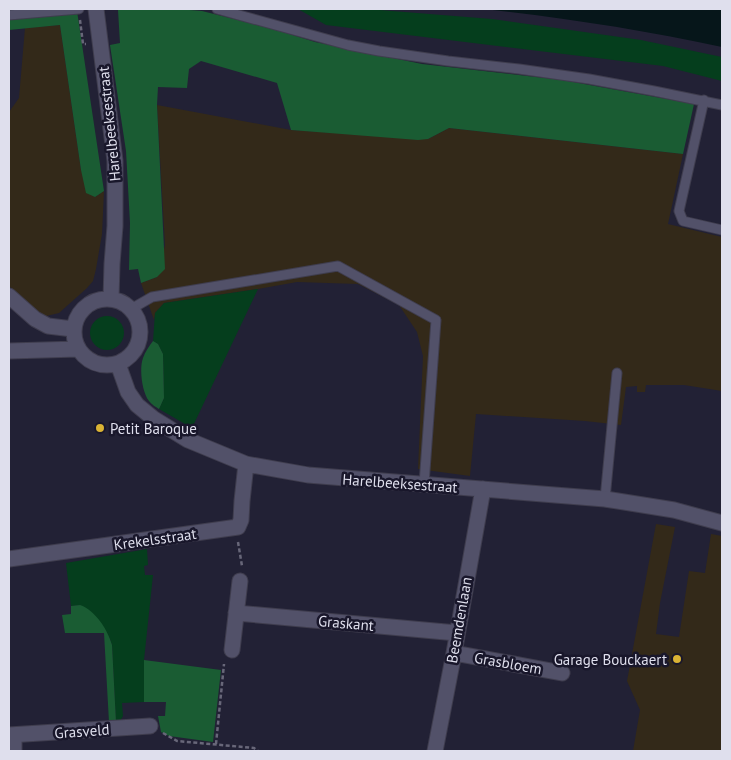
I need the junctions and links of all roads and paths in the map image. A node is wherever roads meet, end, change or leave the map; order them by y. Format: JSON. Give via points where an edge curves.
{"nodes":[{"id":1,"x":78,"y":9,"type":"edge"},
{"id":2,"x":96,"y":9,"type":"edge"},
{"id":3,"x":217,"y":9,"type":"edge"},
{"id":4,"x":9,"y":15,"type":"edge"},
{"id":5,"x":83,"y":44,"type":"dead end"},
{"id":6,"x":704,"y":100,"type":"junction"},
{"id":7,"x":722,"y":105,"type":"edge"},
{"id":8,"x":722,"y":230,"type":"edge"},
{"id":9,"x":9,"y":296,"type":"edge"},
{"id":10,"x":111,"y":299,"type":"junction"},
{"id":11,"x":131,"y":309,"type":"junction"},
{"id":12,"x":73,"y":329,"type":"junction"},
{"id":13,"x":78,"y":349,"type":"junction"},
{"id":14,"x":9,"y":351,"type":"edge"},
{"id":15,"x":118,"y":364,"type":"junction"},
{"id":16,"x":617,"y":372,"type":"dead end"},
{"id":17,"x":246,"y":464,"type":"junction"},
{"id":18,"x":424,"y":484,"type":"junction"},
{"id":19,"x":483,"y":489,"type":"junction"},
{"id":20,"x":605,"y":499,"type":"junction"},
{"id":21,"x":722,"y":522,"type":"edge"},
{"id":22,"x":235,"y":528,"type":"junction"},
{"id":23,"x":9,"y":559,"type":"edge"},
{"id":24,"x":240,"y":581,"type":"joint"},
{"id":25,"x":236,"y":613,"type":"junction"},
{"id":26,"x":457,"y":634,"type":"junction"},
{"id":27,"x":232,"y":650,"type":"joint"},
{"id":28,"x":454,"y":653,"type":"junction"},
{"id":29,"x":562,"y":673,"type":"dead end"},
{"id":30,"x":150,"y":726,"type":"joint"},
{"id":31,"x":11,"y":735,"type":"edge"},
{"id":32,"x":216,"y":744,"type":"junction"},
{"id":33,"x":14,"y":751,"type":"edge"},
{"id":34,"x":258,"y":751,"type":"edge"},
{"id":35,"x":435,"y":751,"type":"edge"}],
"edges":[{"from":1,"to":4,"type":"lane"},
{"from":1,"to":5,"type":"path"},
{"from":2,"to":10,"type":"street","name":"Harelbeeksestraat","via":[[115,161]]},
{"from":3,"to":6,"type":"lane","via":[[379,51],[519,68]]},
{"from":6,"to":7,"type":"lane"},
{"from":6,"to":8,"type":"lane","via":[[679,212],[684,221]]},
{"from":9,"to":12,"type":"street","via":[[48,326]]},
{"from":10,"to":11,"type":"street"},
{"from":10,"to":12,"type":"street","via":[[94,301],[86,306],[75,320]]},
{"from":11,"to":15,"type":"street","via":[[140,329],[139,340],[135,350]]},
{"from":11,"to":18,"type":"lane","via":[[152,297],[338,266],[421,311],[436,320]]},
{"from":12,"to":13,"type":"street"},
{"from":13,"to":14,"type":"street"},
{"from":13,"to":15,"type":"street","via":[[91,362]]},
{"from":15,"to":17,"type":"street","name":"Harelbeeksestraat","via":[[128,392],[154,419],[188,440]]},
{"from":16,"to":20,"type":"lane"},
{"from":17,"to":18,"type":"street","name":"Harelbeeksestraat","via":[[308,475]]},
{"from":17,"to":22,"type":"street","via":[[241,520]]},
{"from":18,"to":19,"type":"street","name":"Harelbeeksestraat"},
{"from":19,"to":20,"type":"street","name":"Harelbeeksestraat"},
{"from":19,"to":26,"type":"street","name":"Beemdenlaan"},
{"from":20,"to":21,"type":"street","name":"Harelbeeksestraat","via":[[674,510]]},
{"from":22,"to":23,"type":"street","name":"Krekelsstraat"},
{"from":22,"to":24,"type":"path","via":[[243,570]]},
{"from":24,"to":25,"type":"street"},
{"from":25,"to":26,"type":"street","name":"Graskant"},
{"from":25,"to":27,"type":"street"},
{"from":26,"to":28,"type":"street","name":"Beemdenlaan"},
{"from":27,"to":32,"type":"path","via":[[225,658]]},
{"from":28,"to":29,"type":"street","name":"Grasbloem"},
{"from":28,"to":35,"type":"street","name":"Beemdenlaan"},
{"from":30,"to":31,"type":"street","name":"Grasveld"},
{"from":30,"to":32,"type":"path","via":[[177,741]]},
{"from":31,"to":33,"type":"street","name":"Grasveld"},
{"from":32,"to":34,"type":"path"}]}
